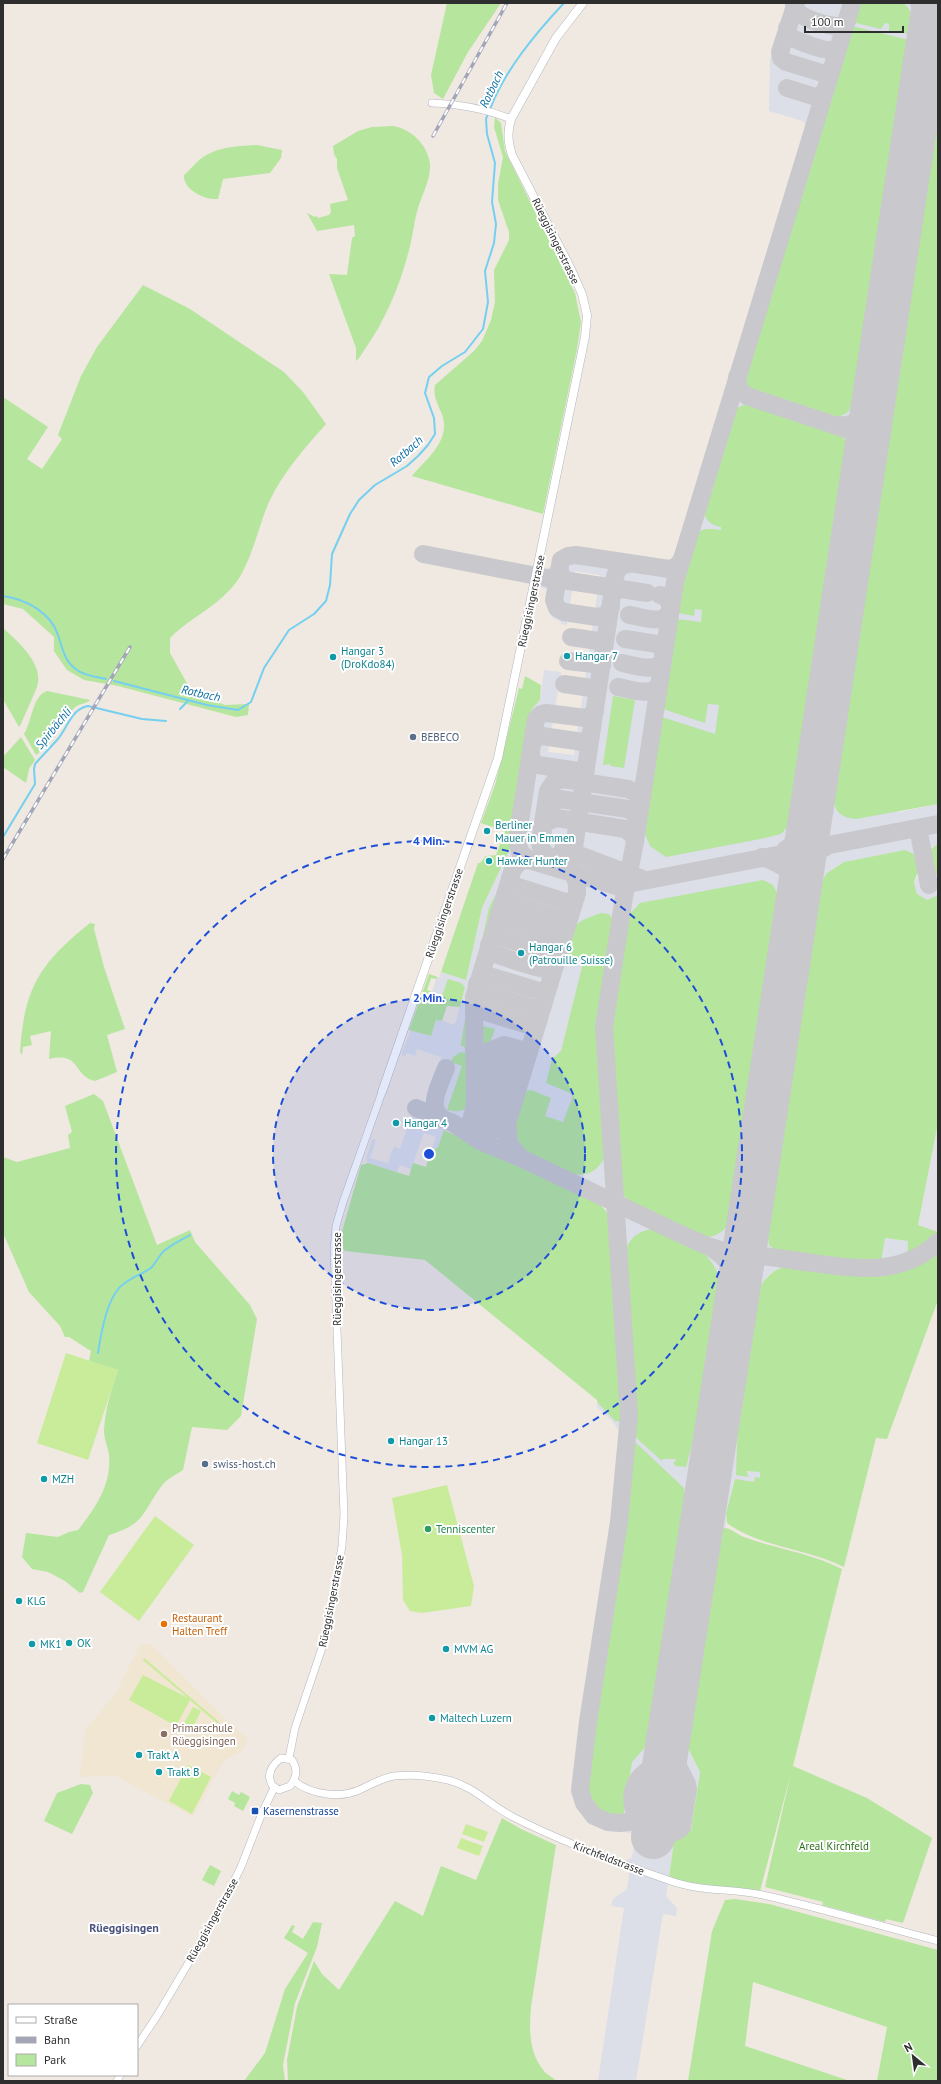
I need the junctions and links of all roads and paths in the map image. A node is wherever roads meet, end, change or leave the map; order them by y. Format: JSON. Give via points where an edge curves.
{"nodes":[{"id":1,"x":583,"y":3,"type":"edge"},
{"id":2,"x":432,"y":103,"type":"dead end"},
{"id":3,"x":511,"y":119,"type":"junction"},
{"id":4,"x":382,"y":1092,"type":"joint"},
{"id":5,"x":289,"y":1758,"type":"junction"},
{"id":6,"x":294,"y":1781,"type":"junction"},
{"id":7,"x":274,"y":1788,"type":"junction"},
{"id":8,"x":938,"y":1942,"type":"edge"},
{"id":9,"x":138,"y":2045,"type":"edge"}],
"edges":[{"from":1,"to":3,"type":"main road","name":"Rüeggisingerstrasse","via":[[556,38]]},
{"from":2,"to":3,"type":"street","via":[[453,104],[496,113]]},
{"from":3,"to":4,"type":"main road","name":"Rüeggisingerstrasse","via":[[508,129],[512,155],[582,294],[587,315],[585,338],[498,758]]},
{"from":4,"to":5,"type":"street","name":"Rüeggisingerstrasse","via":[[343,1202],[334,1241],[344,1515],[342,1546],[327,1633],[295,1728]]},
{"from":5,"to":6,"type":"street","via":[[297,1770]]},
{"from":5,"to":7,"type":"street","via":[[281,1758],[271,1768],[269,1778]]},
{"from":6,"to":7,"type":"street","via":[[285,1789]]},
{"from":6,"to":8,"type":"street","name":"Kirchfeldstrasse","via":[[306,1789],[328,1794],[351,1793],[393,1776],[408,1775],[449,1780],[473,1790],[527,1824],[580,1847],[677,1883],[704,1890],[764,1895]]},
{"from":7,"to":9,"type":"street","name":"Rüeggisingerstrasse","via":[[241,1867],[217,1915],[158,2016]]}]}
